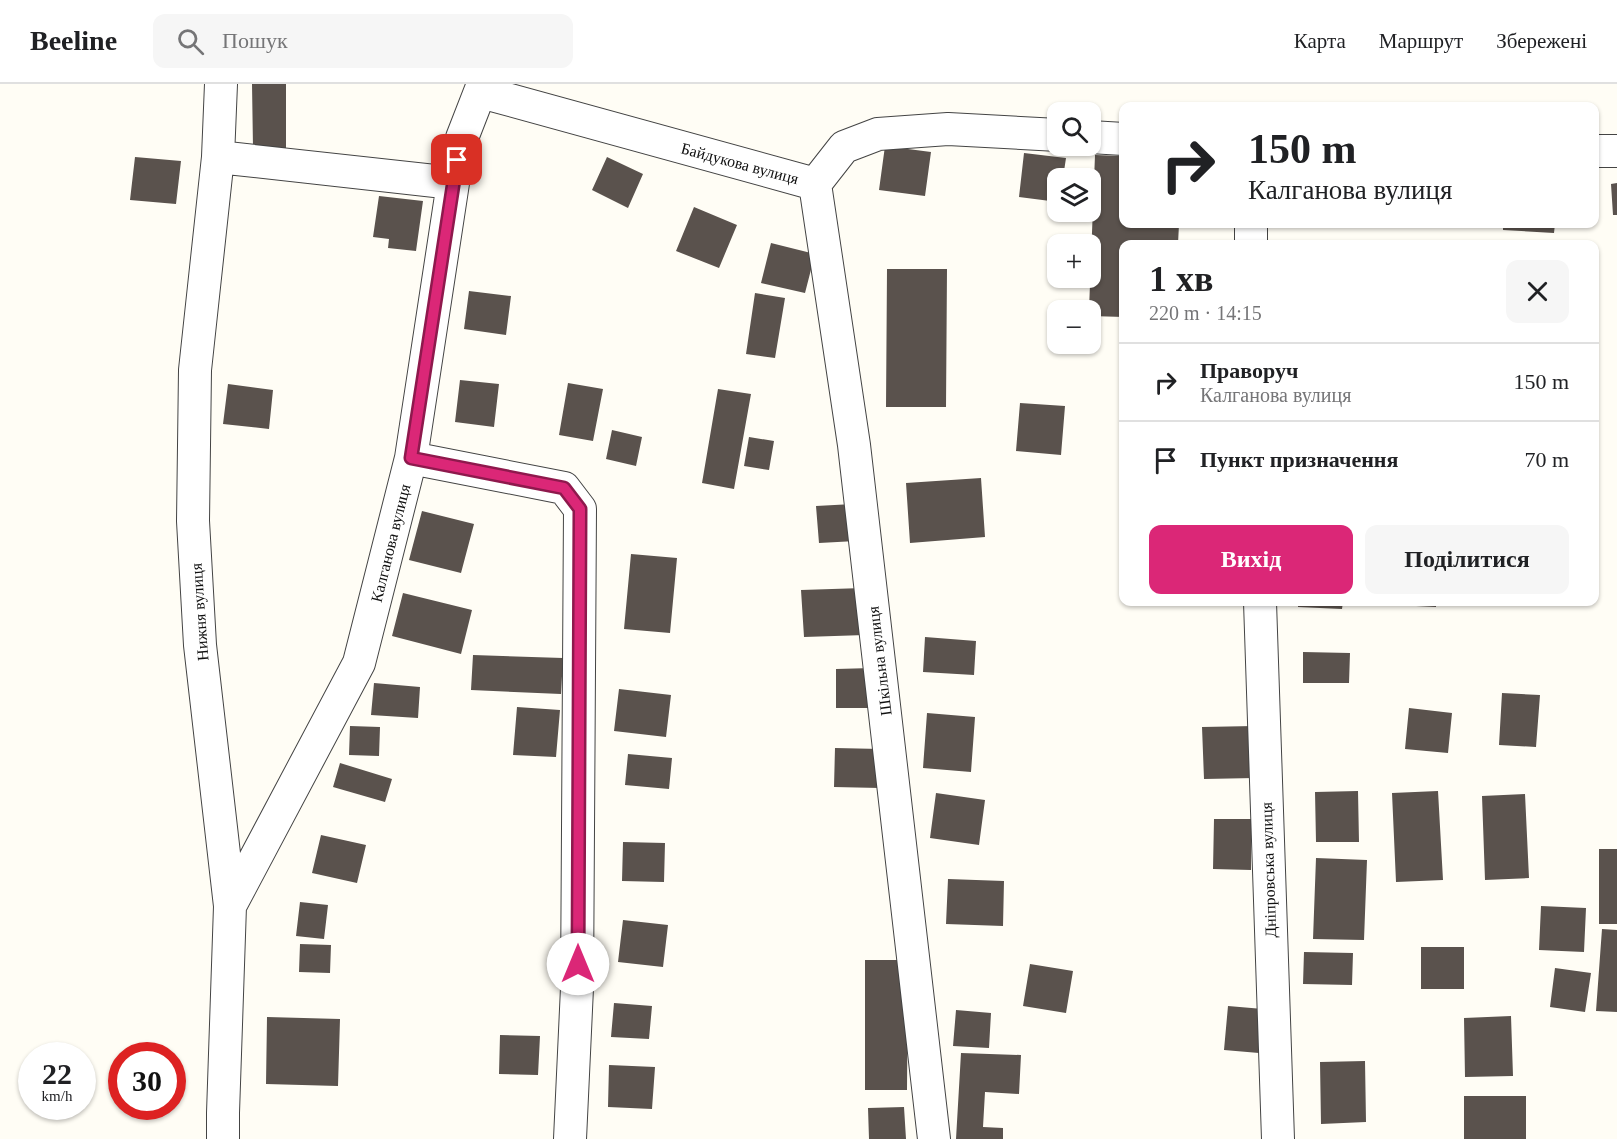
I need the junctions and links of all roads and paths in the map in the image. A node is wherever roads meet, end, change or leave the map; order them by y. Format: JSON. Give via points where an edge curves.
{"nodes":[{"id":1,"x":221,"y":84,"type":"edge"},
{"id":2,"x":482,"y":88,"type":"edge"},
{"id":3,"x":1047,"y":134,"type":"edge"},
{"id":4,"x":1101,"y":138,"type":"edge"},
{"id":5,"x":1119,"y":139,"type":"edge"},
{"id":6,"x":1599,"y":151,"type":"edge"},
{"id":7,"x":1617,"y":151,"type":"edge"},
{"id":8,"x":218,"y":157,"type":"junction"},
{"id":9,"x":453,"y":183,"type":"junction"},
{"id":10,"x":815,"y":184,"type":"junction"},
{"id":11,"x":411,"y":458,"type":"junction"},
{"id":12,"x":1260,"y":606,"type":"edge"},
{"id":13,"x":231,"y":906,"type":"junction"},
{"id":14,"x":224,"y":1139,"type":"edge"},
{"id":15,"x":570,"y":1139,"type":"edge"},
{"id":16,"x":934,"y":1139,"type":"edge"},
{"id":17,"x":1278,"y":1139,"type":"edge"}],
"edges":[{"from":1,"to":8,"type":"street","name":"Нижня вулиця"},
{"from":2,"to":9,"type":"street","name":"Калганова вулиця","via":[[462,138]]},
{"from":2,"to":10,"type":"street","name":"Байдукова вулиця"},
{"from":3,"to":10,"type":"street","name":"Байдукова вулиця","via":[[948,129],[878,134],[844,147]]},
{"from":4,"to":5,"type":"street"},
{"from":6,"to":7,"type":"street"},
{"from":8,"to":9,"type":"street"},
{"from":8,"to":13,"type":"street","name":"Нижня вулиця","via":[[195,370],[193,521],[200,645]]},
{"from":9,"to":11,"type":"street","name":"Калганова вулиця"},
{"from":10,"to":16,"type":"street","name":"Шкільна вулиця","via":[[854,446]]},
{"from":11,"to":13,"type":"street","name":"Калганова вулиця","via":[[359,663]]},
{"from":11,"to":15,"type":"street","via":[[564,488],[580,509],[577,988]]},
{"from":12,"to":17,"type":"street","name":"Дніпровська вулиця"},
{"from":13,"to":14,"type":"street","name":"Нижня вулиця"}]}
